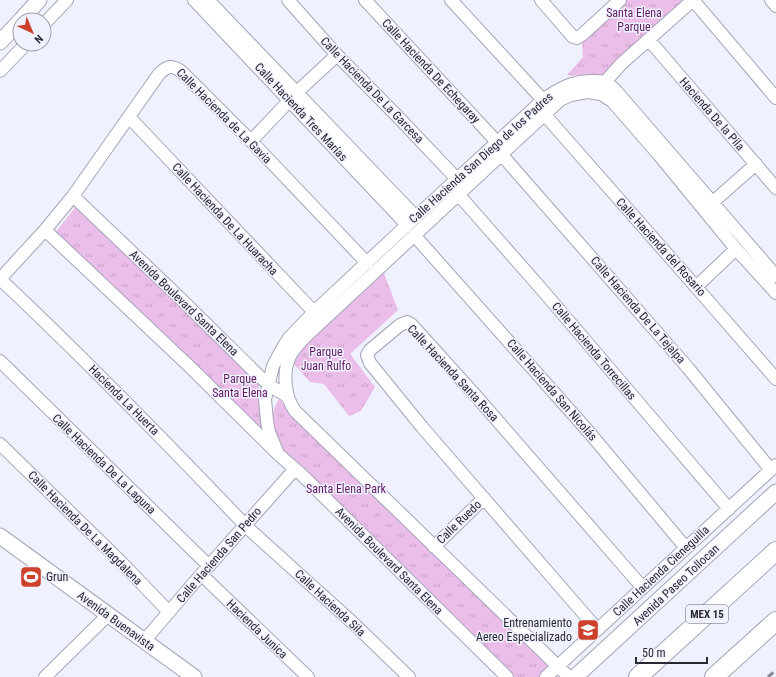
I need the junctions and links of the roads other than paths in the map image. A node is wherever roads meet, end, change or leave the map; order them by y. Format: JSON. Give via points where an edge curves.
{"nodes":[{"id":1,"x":39,"y":0,"type":"edge"},
{"id":2,"x":68,"y":0,"type":"edge"},
{"id":3,"x":194,"y":0,"type":"edge"},
{"id":4,"x":208,"y":0,"type":"edge"},
{"id":5,"x":288,"y":0,"type":"edge"},
{"id":6,"x":365,"y":0,"type":"edge"},
{"id":7,"x":452,"y":0,"type":"edge"},
{"id":8,"x":541,"y":0,"type":"edge"},
{"id":9,"x":693,"y":0,"type":"edge"},
{"id":10,"x":771,"y":0,"type":"edge"},
{"id":11,"x":618,"y":1,"type":"edge"},
{"id":12,"x":776,"y":6,"type":"edge"},
{"id":13,"x":28,"y":12,"type":"edge"},
{"id":14,"x":52,"y":16,"type":"edge"},
{"id":15,"x":12,"y":29,"type":"edge"},
{"id":16,"x":649,"y":40,"type":"junction"},
{"id":17,"x":0,"y":42,"type":"edge"},
{"id":18,"x":19,"y":52,"type":"edge"},
{"id":19,"x":337,"y":55,"type":"junction"},
{"id":20,"x":264,"y":67,"type":"junction"},
{"id":21,"x":0,"y":72,"type":"edge"},
{"id":22,"x":605,"y":82,"type":"junction"},
{"id":23,"x":601,"y":94,"type":"junction"},
{"id":24,"x":293,"y":97,"type":"junction"},
{"id":25,"x":776,"y":98,"type":"edge"},
{"id":26,"x":543,"y":100,"type":"junction"},
{"id":27,"x":544,"y":114,"type":"junction"},
{"id":28,"x":133,"y":121,"type":"junction"},
{"id":29,"x":251,"y":141,"type":"junction"},
{"id":30,"x":498,"y":142,"type":"junction"},
{"id":31,"x":501,"y":154,"type":"junction"},
{"id":32,"x":483,"y":164,"type":"junction"},
{"id":33,"x":756,"y":164,"type":"junction"},
{"id":34,"x":678,"y":170,"type":"junction"},
{"id":35,"x":457,"y":179,"type":"junction"},
{"id":36,"x":776,"y":188,"type":"edge"},
{"id":37,"x":458,"y":194,"type":"junction"},
{"id":38,"x":73,"y":196,"type":"junction"},
{"id":39,"x":713,"y":202,"type":"junction"},
{"id":40,"x":411,"y":221,"type":"junction"},
{"id":41,"x":45,"y":230,"type":"junction"},
{"id":42,"x":414,"y":235,"type":"junction"},
{"id":43,"x":736,"y":249,"type":"junction"},
{"id":44,"x":367,"y":263,"type":"junction"},
{"id":45,"x":776,"y":276,"type":"edge"},
{"id":46,"x":0,"y":279,"type":"edge"},
{"id":47,"x":350,"y":287,"type":"junction"},
{"id":48,"x":696,"y":287,"type":"junction"},
{"id":49,"x":776,"y":293,"type":"edge"},
{"id":50,"x":314,"y":312,"type":"junction"},
{"id":51,"x":0,"y":361,"type":"edge"},
{"id":52,"x":776,"y":379,"type":"edge"},
{"id":53,"x":268,"y":384,"type":"junction"},
{"id":54,"x":287,"y":396,"type":"junction"},
{"id":55,"x":0,"y":444,"type":"edge"},
{"id":56,"x":278,"y":454,"type":"junction"},
{"id":57,"x":773,"y":468,"type":"edge"},
{"id":58,"x":298,"y":471,"type":"junction"},
{"id":59,"x":776,"y":492,"type":"edge"},
{"id":60,"x":484,"y":498,"type":"junction"},
{"id":61,"x":729,"y":509,"type":"junction"},
{"id":62,"x":248,"y":528,"type":"junction"},
{"id":63,"x":0,"y":536,"type":"edge"},
{"id":64,"x":434,"y":547,"type":"junction"},
{"id":65,"x":229,"y":548,"type":"junction"},
{"id":66,"x":686,"y":548,"type":"junction"},
{"id":67,"x":776,"y":551,"type":"edge"},
{"id":68,"x":209,"y":566,"type":"junction"},
{"id":69,"x":207,"y":580,"type":"junction"},
{"id":70,"x":642,"y":588,"type":"junction"},
{"id":71,"x":169,"y":612,"type":"junction"},
{"id":72,"x":108,"y":615,"type":"junction"},
{"id":73,"x":776,"y":621,"type":"edge"},
{"id":74,"x":597,"y":630,"type":"junction"},
{"id":75,"x":148,"y":643,"type":"junction"},
{"id":76,"x":558,"y":666,"type":"junction"},
{"id":77,"x":45,"y":677,"type":"edge"},
{"id":78,"x":194,"y":677,"type":"edge"},
{"id":79,"x":308,"y":677,"type":"edge"},
{"id":80,"x":409,"y":677,"type":"edge"},
{"id":81,"x":507,"y":677,"type":"edge"},
{"id":82,"x":546,"y":677,"type":"edge"},
{"id":83,"x":569,"y":677,"type":"edge"},
{"id":84,"x":575,"y":677,"type":"edge"},
{"id":85,"x":638,"y":677,"type":"edge"},
{"id":86,"x":714,"y":677,"type":"edge"}],
"edges":[{"from":1,"to":13,"type":"main road"},
{"from":2,"to":14,"type":"street"},
{"from":3,"to":20,"type":"street","name":"Calle Hacienda Tres Marías"},
{"from":4,"to":20,"type":"street","name":"Calle Hacienda Tres Marías"},
{"from":5,"to":19,"type":"street","name":"Calle Hacienda De La Garcesa"},
{"from":6,"to":30,"type":"street","name":"Calle Hacienda De Echegaray"},
{"from":7,"to":26,"type":"street"},
{"from":8,"to":11,"type":"street","via":[[573,37],[577,38]]},
{"from":9,"to":16,"type":"street"},
{"from":9,"to":25,"type":"street"},
{"from":10,"to":12,"type":"street"},
{"from":15,"to":17,"type":"main road"},
{"from":16,"to":22,"type":"street"},
{"from":16,"to":33,"type":"street","name":"Hacienda De la Pila"},
{"from":18,"to":21,"type":"street"},
{"from":19,"to":24,"type":"street"},
{"from":19,"to":35,"type":"street","name":"Calle Hacienda De La Garcesa"},
{"from":20,"to":24,"type":"street","name":"Calle Hacienda Tres Marías"},
{"from":22,"to":23,"type":"street"},
{"from":22,"to":26,"type":"street","name":"Calle Hacienda San Diego de los Padres","via":[[569,84]]},
{"from":22,"to":34,"type":"street","via":[[617,92]]},
{"from":23,"to":27,"type":"street","name":"Calle Hacienda San Diego de los Padres","via":[[588,92],[571,95],[560,100]]},
{"from":23,"to":34,"type":"street","via":[[612,101]]},
{"from":24,"to":29,"type":"street"},
{"from":24,"to":40,"type":"street","name":"Calle Hacienda Tres Marías"},
{"from":26,"to":30,"type":"street","name":"Calle Hacienda San Diego de los Padres"},
{"from":27,"to":31,"type":"street","name":"Calle Hacienda San Diego de los Padres"},
{"from":27,"to":48,"type":"street","name":"Calle Hacienda del Rosario"},
{"from":28,"to":29,"type":"street","name":"Calle Hacienda de La Gavia","via":[[159,74],[167,67],[174,66]]},
{"from":28,"to":38,"type":"street","name":"Calle Hacienda de La Gavia"},
{"from":28,"to":50,"type":"street","name":"Calle Hacienda De La Huaracha"},
{"from":29,"to":44,"type":"street","name":"Calle Hacienda de La Gavia"},
{"from":30,"to":32,"type":"street","name":"Calle Hacienda San Diego de los Padres"},
{"from":31,"to":32,"type":"street","name":"Calle Hacienda San Diego de los Padres"},
{"from":31,"to":57,"type":"street","name":"Calle Hacienda De La Tejalpa"},
{"from":32,"to":35,"type":"street","name":"Calle Hacienda San Diego de los Padres"},
{"from":32,"to":37,"type":"street","name":"Calle Hacienda San Diego de los Padres"},
{"from":33,"to":36,"type":"street","name":"Hacienda De la Pila"},
{"from":33,"to":39,"type":"street"},
{"from":34,"to":39,"type":"street"},
{"from":34,"to":43,"type":"street"},
{"from":35,"to":40,"type":"street","name":"Calle Hacienda San Diego de los Padres"},
{"from":37,"to":42,"type":"street","name":"Calle Hacienda San Diego de los Padres"},
{"from":37,"to":61,"type":"street","name":"Calle Hacienda Torrecillas"},
{"from":38,"to":41,"type":"street","name":"Calle Hacienda de La Gavia"},
{"from":38,"to":53,"type":"street","name":"Avenida Boulevard Santa Elena"},
{"from":39,"to":45,"type":"street"},
{"from":40,"to":44,"type":"street","name":"Calle Hacienda San Diego de los Padres"},
{"from":41,"to":46,"type":"street","name":"Calle Hacienda de La Gavia"},
{"from":41,"to":56,"type":"street","name":"Avenida Boulevard Santa Elena"},
{"from":42,"to":47,"type":"street","name":"Calle Hacienda San Diego de los Padres"},
{"from":42,"to":66,"type":"street","name":"Calle Hacienda San Nicolás","via":[[588,431]]},
{"from":43,"to":48,"type":"street"},
{"from":43,"to":49,"type":"street"},
{"from":44,"to":47,"type":"street","name":"Calle Hacienda San Diego de los Padres"},
{"from":46,"to":62,"type":"street","name":"Hacienda La Huerta","via":[[172,448]]},
{"from":47,"to":50,"type":"street","name":"Calle Hacienda San Diego de los Padres"},
{"from":47,"to":54,"type":"street","name":"Calle Hacienda San Diego de los Padres","via":[[291,355],[287,367]]},
{"from":48,"to":52,"type":"street","name":"Calle Hacienda del Rosario"},
{"from":50,"to":53,"type":"street","name":"Calle Hacienda San Diego de los Padres","via":[[289,338],[273,366]]},
{"from":51,"to":68,"type":"street","name":"Calle Hacienda De La Laguna"},
{"from":53,"to":54,"type":"street","name":"Avenida Boulevard Santa Elena"},
{"from":53,"to":56,"type":"street","name":"Calle Hacienda San Diego de los Padres","via":[[265,399],[267,421]]},
{"from":54,"to":64,"type":"street","name":"Avenida Boulevard Santa Elena","via":[[295,411]]},
{"from":55,"to":71,"type":"street","name":"Calle Hacienda De La Magdalena"},
{"from":56,"to":58,"type":"street","name":"Avenida Boulevard Santa Elena"},
{"from":57,"to":61,"type":"street","name":"Calle Hacienda Cieneguilla"},
{"from":58,"to":62,"type":"street","name":"Calle Hacienda San Pedro"},
{"from":58,"to":81,"type":"street","name":"Avenida Boulevard Santa Elena"},
{"from":59,"to":84,"type":"main road","name":"Avenida Paseo Tollocan"},
{"from":60,"to":64,"type":"street","name":"Calle Ruedo"},
{"from":60,"to":70,"type":"street","name":"Calle Hacienda Santa Rosa","via":[[422,427],[368,358],[370,350],[404,323],[411,324],[471,390]]},
{"from":60,"to":74,"type":"street","name":"Calle Hacienda Santa Rosa"},
{"from":61,"to":66,"type":"street","name":"Calle Hacienda Cieneguilla"},
{"from":62,"to":65,"type":"street","name":"Calle Hacienda San Pedro"},
{"from":62,"to":80,"type":"street","name":"Calle Hacienda Sila"},
{"from":63,"to":72,"type":"main road","name":"Avenida Buenavista"},
{"from":64,"to":76,"type":"street","name":"Avenida Boulevard Santa Elena"},
{"from":65,"to":68,"type":"street","name":"Calle Hacienda San Pedro"},
{"from":65,"to":69,"type":"street","name":"Calle Hacienda San Pedro"},
{"from":66,"to":70,"type":"street","name":"Calle Hacienda Cieneguilla"},
{"from":67,"to":85,"type":"highway","number":"MEX 15"},
{"from":68,"to":71,"type":"street","name":"Calle Hacienda San Pedro"},
{"from":69,"to":75,"type":"street","name":"Calle Hacienda San Pedro"},
{"from":69,"to":79,"type":"street","name":"Hacienda Junica"},
{"from":70,"to":74,"type":"street","name":"Calle Hacienda Cieneguilla"},
{"from":71,"to":75,"type":"street","name":"Calle Hacienda San Pedro"},
{"from":72,"to":75,"type":"main road","name":"Avenida Buenavista"},
{"from":72,"to":77,"type":"street"},
{"from":73,"to":86,"type":"highway"},
{"from":74,"to":76,"type":"street","name":"Calle Hacienda Cieneguilla"},
{"from":75,"to":78,"type":"main road","name":"Avenida Buenavista"},
{"from":76,"to":82,"type":"street","name":"Calle Hacienda Cieneguilla"},
{"from":76,"to":83,"type":"street","name":"Avenida Boulevard Santa Elena"}]}
